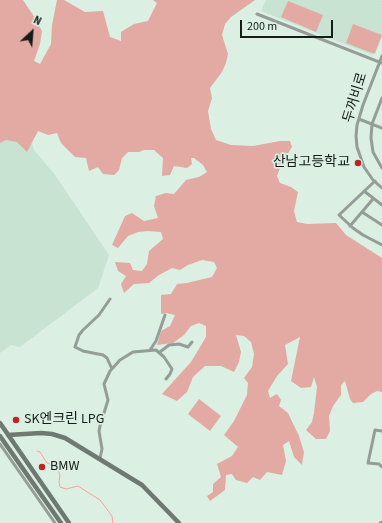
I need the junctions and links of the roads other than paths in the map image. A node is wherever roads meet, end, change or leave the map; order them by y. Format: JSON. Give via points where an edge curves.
{"nodes":[{"id":1,"x":257,"y":14,"type":"dead end"},
{"id":2,"x":382,"y":56,"type":"edge"},
{"id":3,"x":381,"y":62,"type":"edge"},
{"id":4,"x":382,"y":98,"type":"edge"},
{"id":5,"x":359,"y":119,"type":"junction"},
{"id":6,"x":372,"y":124,"type":"junction"},
{"id":7,"x":382,"y":128,"type":"edge"},
{"id":8,"x":382,"y":168,"type":"edge"},
{"id":9,"x":375,"y":181,"type":"junction"},
{"id":10,"x":382,"y":188,"type":"edge"},
{"id":11,"x":364,"y":191,"type":"junction"},
{"id":12,"x":373,"y":199,"type":"junction"},
{"id":13,"x":382,"y":205,"type":"edge"},
{"id":14,"x":362,"y":212,"type":"junction"},
{"id":15,"x":382,"y":225,"type":"edge"},
{"id":16,"x":350,"y":226,"type":"junction"},
{"id":17,"x":382,"y":245,"type":"edge"},
{"id":18,"x":110,"y":299,"type":"dead end"},
{"id":19,"x":165,"y":315,"type":"dead end"},
{"id":20,"x":192,"y":342,"type":"dead end"},
{"id":21,"x":150,"y":350,"type":"junction"},
{"id":22,"x":160,"y":352,"type":"junction"},
{"id":23,"x":112,"y":369,"type":"junction"},
{"id":24,"x":166,"y":379,"type":"dead end"},
{"id":25,"x":0,"y":424,"type":"edge"},
{"id":26,"x":382,"y":431,"type":"edge"},
{"id":27,"x":8,"y":435,"type":"junction"},
{"id":28,"x":0,"y":436,"type":"edge"},
{"id":29,"x":0,"y":444,"type":"edge"},
{"id":30,"x":100,"y":458,"type":"junction"},
{"id":31,"x":382,"y":467,"type":"edge"},
{"id":32,"x":55,"y":523,"type":"edge"},
{"id":33,"x":61,"y":523,"type":"edge"},
{"id":34,"x":69,"y":523,"type":"edge"},
{"id":35,"x":179,"y":523,"type":"edge"}],
"edges":[{"from":1,"to":3,"type":"street"},
{"from":2,"to":3,"type":"street","name":"두꺼비로"},
{"from":3,"to":5,"type":"street","name":"두꺼비로"},
{"from":4,"to":6,"type":"street"},
{"from":5,"to":6,"type":"street"},
{"from":5,"to":9,"type":"street","name":"두꺼비로","via":[[357,147],[364,167]]},
{"from":6,"to":7,"type":"street"},
{"from":6,"to":8,"type":"street","via":[[372,145]]},
{"from":9,"to":10,"type":"street","name":"두꺼비로"},
{"from":9,"to":11,"type":"street"},
{"from":11,"to":12,"type":"street"},
{"from":11,"to":16,"type":"street","via":[[339,215]]},
{"from":12,"to":13,"type":"street"},
{"from":12,"to":14,"type":"street"},
{"from":14,"to":15,"type":"street"},
{"from":14,"to":16,"type":"street"},
{"from":16,"to":17,"type":"street"},
{"from":18,"to":23,"type":"street","via":[[99,315],[83,330],[75,344],[77,349],[103,355],[111,363]]},
{"from":19,"to":21,"type":"street"},
{"from":20,"to":22,"type":"street","via":[[188,347],[179,344],[169,345]]},
{"from":21,"to":22,"type":"street"},
{"from":21,"to":23,"type":"street","via":[[133,352]]},
{"from":22,"to":24,"type":"street","via":[[172,370]]},
{"from":23,"to":30,"type":"street","via":[[104,384],[108,400],[99,431],[102,449]]},
{"from":25,"to":27,"type":"street"},
{"from":26,"to":31,"type":"street","via":[[375,430],[368,463],[379,464]]},
{"from":27,"to":30,"type":"street","via":[[56,435]]},
{"from":27,"to":34,"type":"street"},
{"from":28,"to":33,"type":"street"},
{"from":29,"to":32,"type":"street"},
{"from":30,"to":35,"type":"street","via":[[142,485]]}]}
